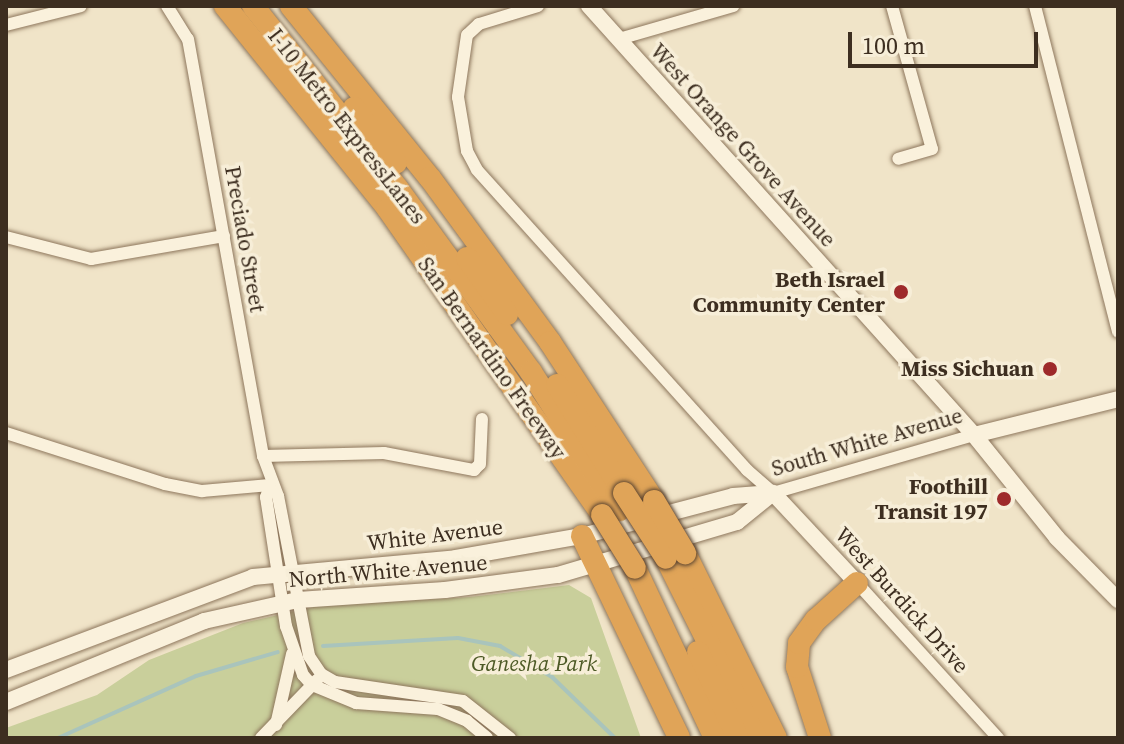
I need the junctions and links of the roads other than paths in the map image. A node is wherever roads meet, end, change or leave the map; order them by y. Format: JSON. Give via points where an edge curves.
{"nodes":[{"id":1,"x":81,"y":6,"type":"edge"},
{"id":2,"x":167,"y":6,"type":"edge"},
{"id":3,"x":225,"y":6,"type":"edge"},
{"id":4,"x":253,"y":6,"type":"edge"},
{"id":5,"x":273,"y":6,"type":"edge"},
{"id":6,"x":291,"y":6,"type":"edge"},
{"id":7,"x":538,"y":6,"type":"edge"},
{"id":8,"x":589,"y":6,"type":"edge"},
{"id":9,"x":733,"y":6,"type":"edge"},
{"id":10,"x":892,"y":6,"type":"edge"},
{"id":11,"x":1035,"y":6,"type":"edge"},
{"id":12,"x":6,"y":25,"type":"edge"},
{"id":13,"x":619,"y":39,"type":"junction"},
{"id":14,"x":898,"y":159,"type":"dead end"},
{"id":15,"x":224,"y":236,"type":"junction"},
{"id":16,"x":6,"y":237,"type":"edge"},
{"id":17,"x":1118,"y":332,"type":"edge"},
{"id":18,"x":1118,"y":399,"type":"edge"},
{"id":19,"x":482,"y":419,"type":"dead end"},
{"id":20,"x":6,"y":433,"type":"edge"},
{"id":21,"x":974,"y":435,"type":"junction"},
{"id":22,"x":263,"y":456,"type":"junction"},
{"id":23,"x":270,"y":485,"type":"junction"},
{"id":24,"x":773,"y":493,"type":"junction"},
{"id":25,"x":615,"y":506,"type":"junction"},
{"id":26,"x":582,"y":536,"type":"junction"},
{"id":27,"x":659,"y":561,"type":"junction"},
{"id":28,"x":595,"y":564,"type":"junction"},
{"id":29,"x":286,"y":574,"type":"junction"},
{"id":30,"x":857,"y":583,"type":"junction"},
{"id":31,"x":1118,"y":600,"type":"edge"},
{"id":32,"x":291,"y":601,"type":"junction"},
{"id":33,"x":292,"y":651,"type":"junction"},
{"id":34,"x":6,"y":670,"type":"edge"},
{"id":35,"x":321,"y":674,"type":"junction"},
{"id":36,"x":312,"y":685,"type":"junction"},
{"id":37,"x":6,"y":702,"type":"edge"},
{"id":38,"x":276,"y":725,"type":"junction"},
{"id":39,"x":261,"y":738,"type":"edge"},
{"id":40,"x":487,"y":738,"type":"edge"},
{"id":41,"x":510,"y":738,"type":"edge"},
{"id":42,"x":679,"y":738,"type":"edge"},
{"id":43,"x":715,"y":738,"type":"edge"},
{"id":44,"x":738,"y":738,"type":"edge"},
{"id":45,"x":756,"y":738,"type":"edge"},
{"id":46,"x":776,"y":738,"type":"edge"},
{"id":47,"x":820,"y":738,"type":"edge"},
{"id":48,"x":998,"y":738,"type":"edge"}],
"edges":[{"from":1,"to":12,"type":"street"},
{"from":2,"to":15,"type":"street","name":"Preciado Street","via":[[188,39]]},
{"from":3,"to":25,"type":"highway","name":"San Bernardino Freeway"},
{"from":4,"to":25,"type":"highway","name":"I-10 Metro ExpressLanes","via":[[398,189],[531,372]]},
{"from":5,"to":25,"type":"highway","name":"I-10 Metro ExpressLanes","via":[[488,287]]},
{"from":6,"to":27,"type":"highway","name":"San Bernardino Freeway","bridge":true,"via":[[430,178],[550,342],[654,501]]},
{"from":7,"to":24,"type":"street","via":[[479,24],[461,48],[459,111],[467,151],[477,170]]},
{"from":8,"to":13,"type":"main road","name":"West Orange Grove Avenue"},
{"from":9,"to":13,"type":"street"},
{"from":10,"to":14,"type":"street","via":[[932,149]]},
{"from":11,"to":17,"type":"street"},
{"from":13,"to":21,"type":"main road","name":"West Orange Grove Avenue"},
{"from":15,"to":16,"type":"street","via":[[91,259]]},
{"from":15,"to":22,"type":"street","name":"Preciado Street"},
{"from":18,"to":21,"type":"main road","name":"South White Avenue"},
{"from":19,"to":22,"type":"street","via":[[480,464],[474,470],[384,453]]},
{"from":20,"to":23,"type":"street","via":[[165,484],[202,491]]},
{"from":21,"to":24,"type":"street","name":"South White Avenue"},
{"from":21,"to":31,"type":"main road","name":"West Orange Grove Avenue","via":[[1057,538]]},
{"from":22,"to":23,"type":"street","name":"Preciado Street"},
{"from":23,"to":29,"type":"street","name":"Preciado Street","via":[[278,496]]},
{"from":24,"to":26,"type":"main road","name":"South White Avenue","via":[[733,496]]},
{"from":24,"to":28,"type":"main road","name":"North White Avenue","via":[[737,522]]},
{"from":24,"to":30,"type":"main road","name":"West Burdick Drive"},
{"from":25,"to":27,"type":"highway","name":"San Bernardino Freeway","bridge":true},
{"from":25,"to":27,"type":"highway","name":"I-10 Metro ExpressLanes","bridge":true},
{"from":26,"to":28,"type":"highway"},
{"from":26,"to":29,"type":"main road","name":"White Avenue","via":[[456,558]]},
{"from":27,"to":43,"type":"highway","name":"San Bernardino Freeway"},
{"from":27,"to":44,"type":"highway","name":"I-10 Metro ExpressLanes"},
{"from":27,"to":45,"type":"highway","name":"I-10 Metro ExpressLanes"},
{"from":27,"to":46,"type":"highway","name":"San Bernardino Freeway"},
{"from":28,"to":32,"type":"main road","name":"North White Avenue","via":[[558,575],[445,590]]},
{"from":28,"to":42,"type":"highway"},
{"from":29,"to":32,"type":"street","name":"Preciado Street"},
{"from":29,"to":34,"type":"main road","name":"North White Avenue","via":[[241,581]]},
{"from":30,"to":47,"type":"highway","via":[[799,643],[797,667]]},
{"from":30,"to":48,"type":"street","name":"West Burdick Drive"},
{"from":32,"to":33,"type":"street"},
{"from":32,"to":35,"type":"street"},
{"from":32,"to":37,"type":"main road","name":"North White Avenue","via":[[204,621]]},
{"from":33,"to":36,"type":"street"},
{"from":33,"to":38,"type":"street"},
{"from":35,"to":36,"type":"street"},
{"from":35,"to":41,"type":"street","via":[[363,688],[454,698]]},
{"from":36,"to":38,"type":"street"},
{"from":36,"to":40,"type":"street","via":[[356,703],[438,709],[467,721]]},
{"from":38,"to":39,"type":"street"}]}
